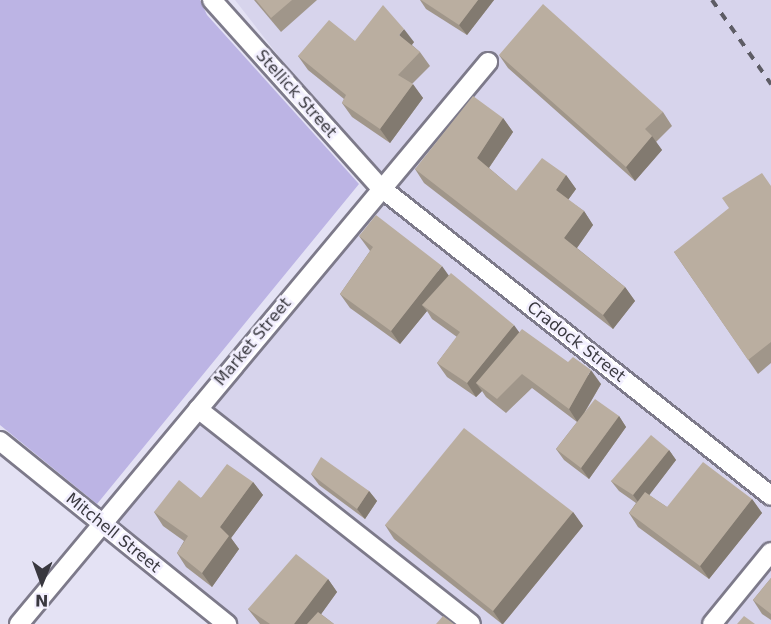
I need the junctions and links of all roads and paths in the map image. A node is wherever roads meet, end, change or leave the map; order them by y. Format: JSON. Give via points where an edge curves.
{"nodes":[{"id":1,"x":212,"y":0,"type":"edge"},
{"id":2,"x":488,"y":62,"type":"dead end"},
{"id":3,"x":380,"y":187,"type":"junction"},
{"id":4,"x":198,"y":409,"type":"junction"},
{"id":5,"x":0,"y":441,"type":"edge"},
{"id":6,"x":771,"y":496,"type":"edge"},
{"id":7,"x":102,"y":526,"type":"junction"},
{"id":8,"x":771,"y":552,"type":"edge"},
{"id":9,"x":19,"y":624,"type":"edge"},
{"id":10,"x":227,"y":624,"type":"edge"},
{"id":11,"x":471,"y":624,"type":"edge"},
{"id":12,"x":712,"y":624,"type":"edge"}],
"edges":[{"from":1,"to":3,"type":"street","name":"Stellick Street"},
{"from":2,"to":3,"type":"street","name":"Market Street"},
{"from":3,"to":4,"type":"street","name":"Market Street"},
{"from":3,"to":6,"type":"street","name":"Cradock Street"},
{"from":4,"to":7,"type":"street","name":"Market Street"},
{"from":4,"to":11,"type":"street"},
{"from":5,"to":7,"type":"street","name":"Mitchell Street"},
{"from":7,"to":9,"type":"street","name":"Market Street"},
{"from":7,"to":10,"type":"street","name":"Mitchell Street"},
{"from":8,"to":12,"type":"street"}]}
